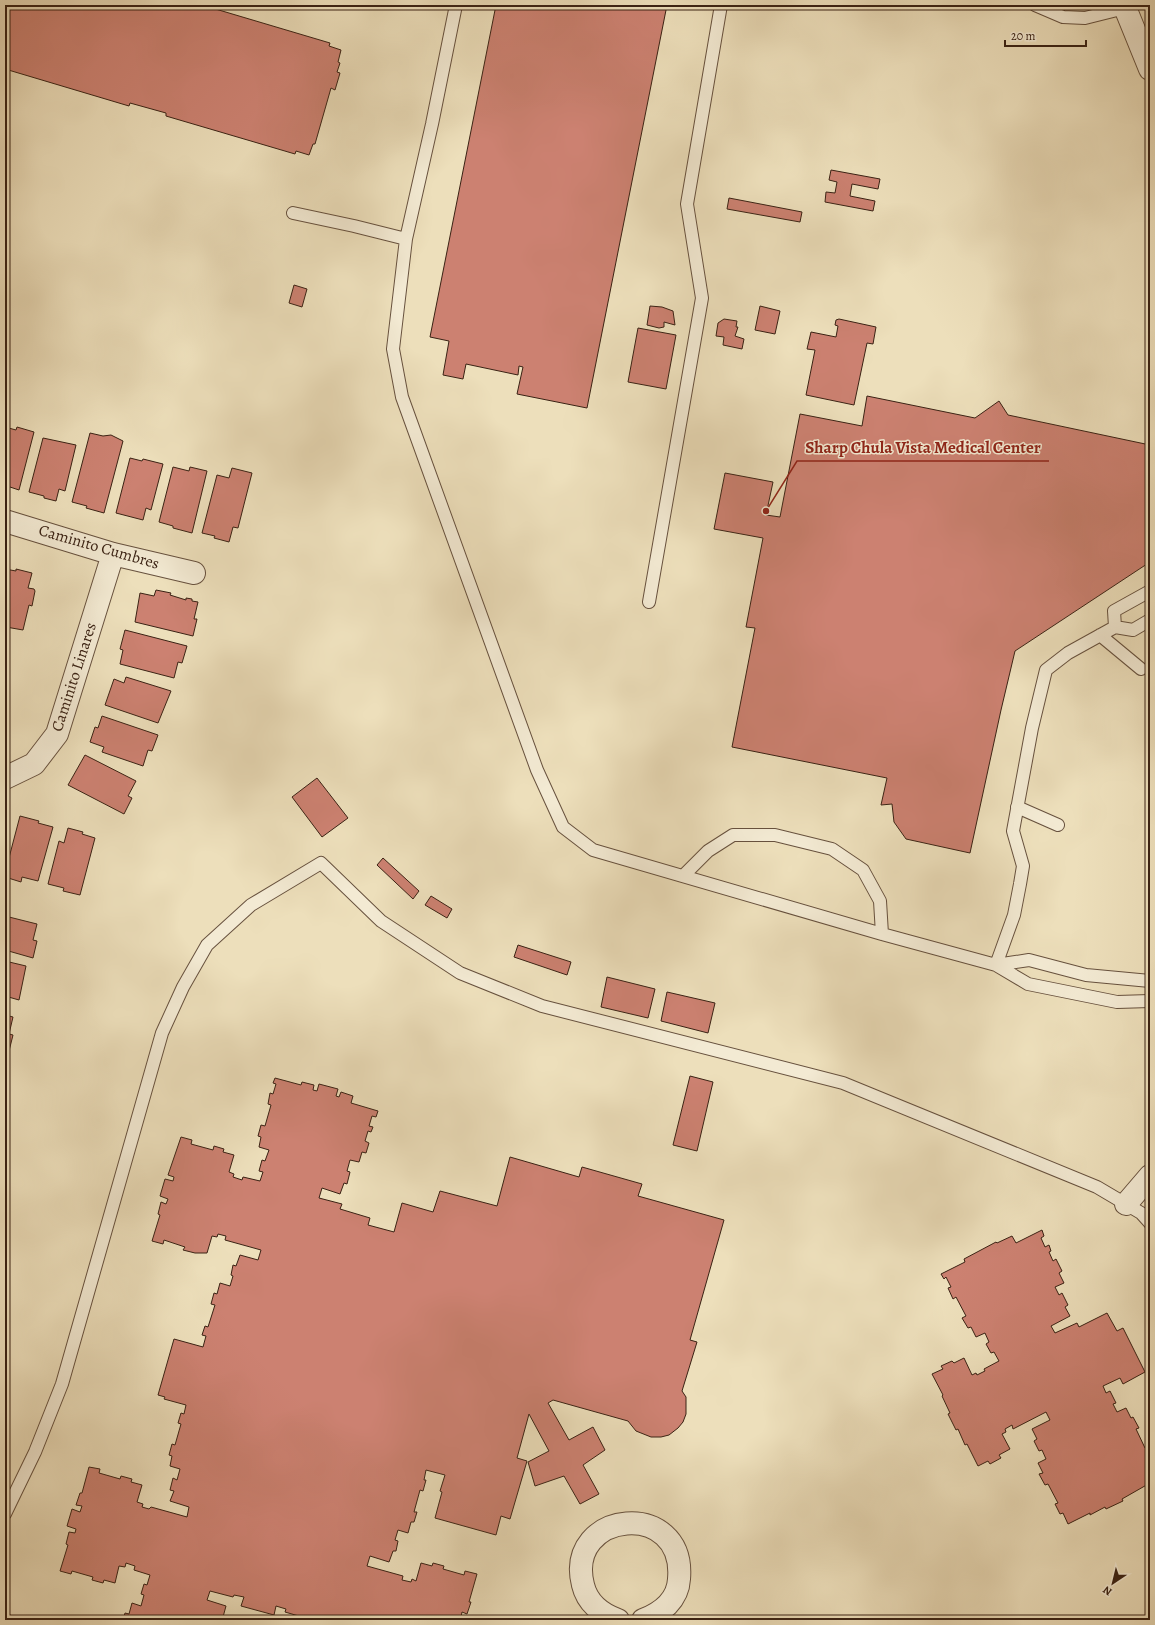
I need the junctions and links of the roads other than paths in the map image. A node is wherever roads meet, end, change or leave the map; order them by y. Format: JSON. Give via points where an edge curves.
{"nodes":[{"id":1,"x":456,"y":5,"type":"edge"},
{"id":2,"x":721,"y":5,"type":"edge"},
{"id":3,"x":1035,"y":5,"type":"edge"},
{"id":4,"x":1125,"y":6,"type":"edge"},
{"id":5,"x":1150,"y":69,"type":"edge"},
{"id":6,"x":293,"y":213,"type":"dead end"},
{"id":7,"x":406,"y":239,"type":"junction"},
{"id":8,"x":5,"y":521,"type":"edge"},
{"id":9,"x":114,"y":554,"type":"junction"},
{"id":10,"x":194,"y":573,"type":"dead end"},
{"id":11,"x":1150,"y":591,"type":"edge"},
{"id":12,"x":649,"y":602,"type":"dead end"},
{"id":13,"x":1150,"y":620,"type":"edge"},
{"id":14,"x":1115,"y":627,"type":"junction"},
{"id":15,"x":1100,"y":635,"type":"junction"},
{"id":16,"x":1141,"y":669,"type":"dead end"},
{"id":17,"x":5,"y":778,"type":"edge"},
{"id":18,"x":1017,"y":807,"type":"junction"},
{"id":19,"x":1058,"y":825,"type":"dead end"},
{"id":20,"x":683,"y":876,"type":"junction"},
{"id":21,"x":882,"y":934,"type":"junction"},
{"id":22,"x":996,"y":965,"type":"junction"},
{"id":23,"x":1150,"y":981,"type":"edge"},
{"id":24,"x":1150,"y":1001,"type":"edge"},
{"id":25,"x":1150,"y":1176,"type":"edge"},
{"id":26,"x":1126,"y":1204,"type":"junction"},
{"id":27,"x":1150,"y":1223,"type":"edge"},
{"id":28,"x":5,"y":1514,"type":"edge"},
{"id":29,"x":612,"y":1619,"type":"edge"},
{"id":30,"x":644,"y":1620,"type":"edge"}],
"edges":[{"from":1,"to":7,"type":"lane"},
{"from":2,"to":12,"type":"lane","via":[[687,204],[702,298]]},
{"from":3,"to":4,"type":"lane","via":[[1063,18],[1085,18]]},
{"from":4,"to":5,"type":"street"},
{"from":6,"to":7,"type":"lane"},
{"from":7,"to":20,"type":"lane","via":[[393,349],[402,397],[537,770],[563,827],[594,850]]},
{"from":8,"to":9,"type":"street","name":"Caminito Cumbres"},
{"from":9,"to":10,"type":"street","name":"Caminito Cumbres"},
{"from":9,"to":17,"type":"street","name":"Caminito Linares","via":[[57,734],[34,764]]},
{"from":11,"to":14,"type":"lane","via":[[1114,611]]},
{"from":13,"to":14,"type":"lane","via":[[1133,630]]},
{"from":14,"to":15,"type":"lane"},
{"from":15,"to":16,"type":"lane"},
{"from":15,"to":18,"type":"lane","via":[[1068,653],[1046,670]]},
{"from":18,"to":19,"type":"lane"},
{"from":18,"to":22,"type":"lane","via":[[1013,831],[1023,866],[1014,915]]},
{"from":20,"to":21,"type":"lane"},
{"from":20,"to":21,"type":"lane","via":[[708,851],[733,835],[775,835],[832,849],[863,870],[880,901]]},
{"from":21,"to":22,"type":"lane"},
{"from":22,"to":23,"type":"lane","via":[[1029,960],[1086,975]]},
{"from":22,"to":24,"type":"lane","via":[[1028,984],[1117,1002]]},
{"from":25,"to":26,"type":"street"},
{"from":26,"to":27,"type":"lane","via":[[1141,1213]]},
{"from":26,"to":28,"type":"lane","via":[[1097,1187],[843,1083],[542,1006],[460,973],[381,921],[321,863],[251,905],[207,945],[183,987],[162,1033],[62,1384],[35,1452]]},
{"from":29,"to":30,"type":"street","via":[[595,1607],[585,1592],[581,1576],[582,1558],[589,1543],[602,1531],[618,1524],[635,1522],[651,1527],[666,1536],[676,1551],[680,1568],[679,1585],[672,1600],[659,1612]]}]}
